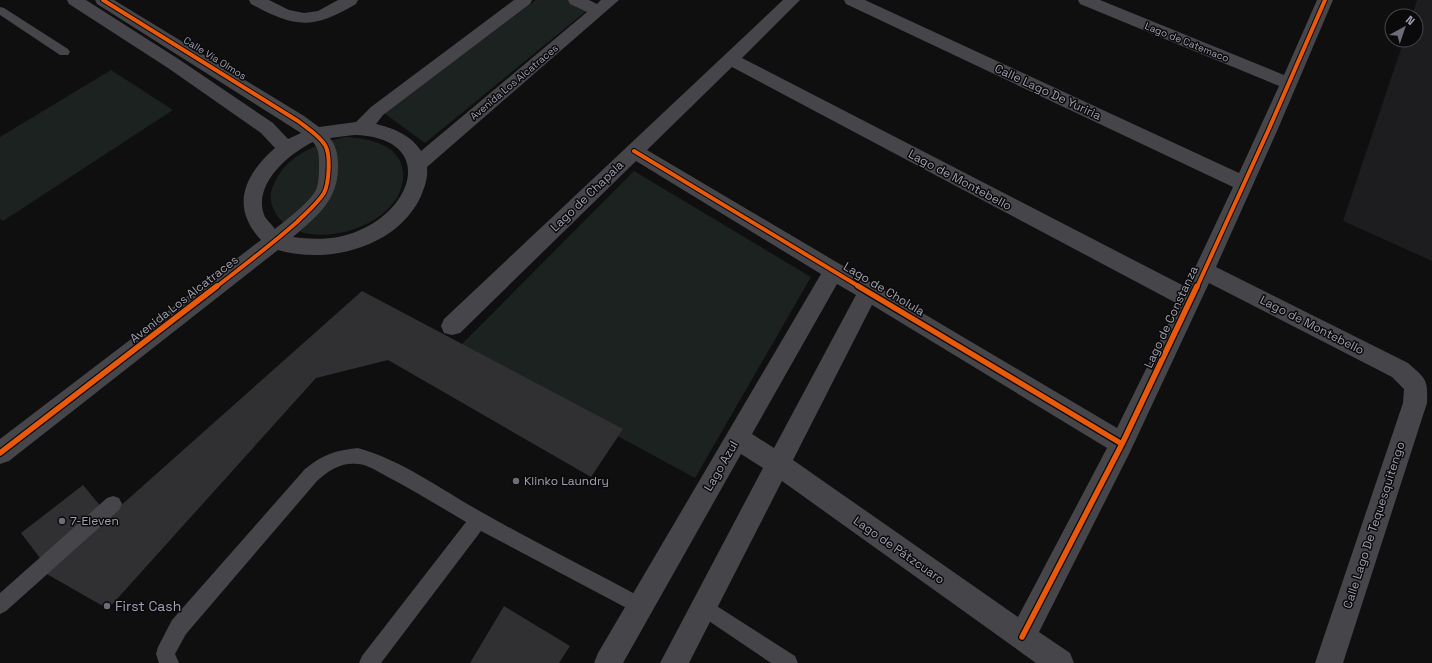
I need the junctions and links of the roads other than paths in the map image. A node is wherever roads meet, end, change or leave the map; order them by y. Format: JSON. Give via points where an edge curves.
{"nodes":[{"id":1,"x":76,"y":0,"type":"edge"},
{"id":2,"x":103,"y":0,"type":"edge"},
{"id":3,"x":257,"y":0,"type":"edge"},
{"id":4,"x":350,"y":0,"type":"edge"},
{"id":5,"x":524,"y":0,"type":"edge"},
{"id":6,"x":576,"y":0,"type":"edge"},
{"id":7,"x":611,"y":0,"type":"edge"},
{"id":8,"x":792,"y":0,"type":"edge"},
{"id":9,"x":852,"y":0,"type":"edge"},
{"id":10,"x":1086,"y":0,"type":"edge"},
{"id":11,"x":1319,"y":2,"type":"edge"},
{"id":12,"x":0,"y":10,"type":"edge"},
{"id":13,"x":598,"y":11,"type":"junction"},
{"id":14,"x":64,"y":52,"type":"dead end"},
{"id":15,"x":730,"y":59,"type":"junction"},
{"id":16,"x":1288,"y":83,"type":"junction"},
{"id":17,"x":361,"y":128,"type":"junction"},
{"id":18,"x":316,"y":134,"type":"junction"},
{"id":19,"x":288,"y":149,"type":"junction"},
{"id":20,"x":634,"y":150,"type":"junction"},
{"id":21,"x":417,"y":165,"type":"junction"},
{"id":22,"x":1244,"y":184,"type":"junction"},
{"id":23,"x":275,"y":241,"type":"junction"},
{"id":24,"x":834,"y":270,"type":"junction"},
{"id":25,"x":1204,"y":271,"type":"junction"},
{"id":26,"x":869,"y":291,"type":"junction"},
{"id":27,"x":1191,"y":300,"type":"junction"},
{"id":28,"x":452,"y":326,"type":"dead end"},
{"id":29,"x":1416,"y":385,"type":"joint"},
{"id":30,"x":737,"y":438,"type":"junction"},
{"id":31,"x":1122,"y":444,"type":"junction"},
{"id":32,"x":0,"y":453,"type":"edge"},
{"id":33,"x":778,"y":464,"type":"junction"},
{"id":34,"x":113,"y":504,"type":"dead end"},
{"id":35,"x":478,"y":520,"type":"junction"},
{"id":36,"x":0,"y":605,"type":"edge"},
{"id":37,"x":640,"y":606,"type":"junction"},
{"id":38,"x":703,"y":606,"type":"junction"},
{"id":39,"x":1022,"y":637,"type":"junction"},
{"id":40,"x":169,"y":663,"type":"edge"},
{"id":41,"x":369,"y":663,"type":"edge"},
{"id":42,"x":608,"y":663,"type":"edge"},
{"id":43,"x":674,"y":663,"type":"edge"},
{"id":44,"x":788,"y":663,"type":"edge"},
{"id":45,"x":1060,"y":663,"type":"edge"},
{"id":46,"x":1328,"y":663,"type":"edge"}],
"edges":[{"from":1,"to":19,"type":"street","via":[[267,128]]},
{"from":2,"to":18,"type":"street","name":"Calle Vía Olmos"},
{"from":3,"to":4,"type":"street","via":[[284,15],[302,19],[329,13]]},
{"from":5,"to":17,"type":"street","via":[[406,89]]},
{"from":6,"to":13,"type":"street"},
{"from":7,"to":13,"type":"street","name":"Avenida Los Alcatraces"},
{"from":8,"to":15,"type":"street","name":"Lago de Chapala"},
{"from":9,"to":22,"type":"street","name":"Calle Lago De Yuriria"},
{"from":10,"to":16,"type":"street","name":"Lago de Catemaco"},
{"from":11,"to":16,"type":"street","name":"Lago de Constanza"},
{"from":12,"to":14,"type":"lane"},
{"from":13,"to":21,"type":"street","name":"Avenida Los Alcatraces"},
{"from":15,"to":20,"type":"street","name":"Lago de Chapala"},
{"from":15,"to":27,"type":"street","name":"Lago de Montebello"},
{"from":16,"to":22,"type":"street","name":"Lago de Constanza"},
{"from":17,"to":18,"type":"street"},
{"from":17,"to":21,"type":"street","via":[[392,135],[413,153]]},
{"from":18,"to":19,"type":"street"},
{"from":18,"to":23,"type":"street","name":"Avenida Los Alcatraces","via":[[327,147],[329,167],[325,192],[307,213]]},
{"from":19,"to":23,"type":"street","via":[[259,177],[253,194],[253,210],[259,225]]},
{"from":20,"to":24,"type":"street","name":"Lago de Cholula"},
{"from":20,"to":28,"type":"street","name":"Lago de Chapala"},
{"from":21,"to":23,"type":"street","via":[[418,179],[413,194],[403,209],[389,223],[370,234],[328,247],[307,247]]},
{"from":22,"to":25,"type":"street","name":"Lago de Constanza"},
{"from":23,"to":32,"type":"street","name":"Avenida Los Alcatraces"},
{"from":24,"to":26,"type":"street","name":"Lago de Cholula"},
{"from":24,"to":30,"type":"street","name":"Lago Azul"},
{"from":25,"to":27,"type":"street","name":"Lago de Constanza"},
{"from":25,"to":29,"type":"street","name":"Lago de Montebello","via":[[1400,370]]},
{"from":26,"to":31,"type":"street","name":"Lago de Cholula"},
{"from":26,"to":33,"type":"street"},
{"from":27,"to":31,"type":"street","name":"Lago de Constanza"},
{"from":29,"to":46,"type":"street","name":"Calle Lago De Tequesquitengo","via":[[1415,403]]},
{"from":30,"to":33,"type":"street","name":"Lago de Pátzcuaro"},
{"from":30,"to":37,"type":"street","name":"Lago Azul"},
{"from":31,"to":39,"type":"street","name":"Lago de Constanza"},
{"from":33,"to":38,"type":"street"},
{"from":33,"to":39,"type":"street","name":"Lago de Pátzcuaro"},
{"from":34,"to":36,"type":"lane"},
{"from":35,"to":37,"type":"lane"},
{"from":35,"to":40,"type":"lane","via":[[372,460],[358,456],[343,457],[324,464],[311,475],[179,627],[165,654]]},
{"from":35,"to":41,"type":"lane"},
{"from":37,"to":42,"type":"street","name":"Lago Azul"},
{"from":38,"to":43,"type":"street"},
{"from":38,"to":44,"type":"lane"},
{"from":39,"to":45,"type":"street","name":"Lago de Pátzcuaro"}]}
